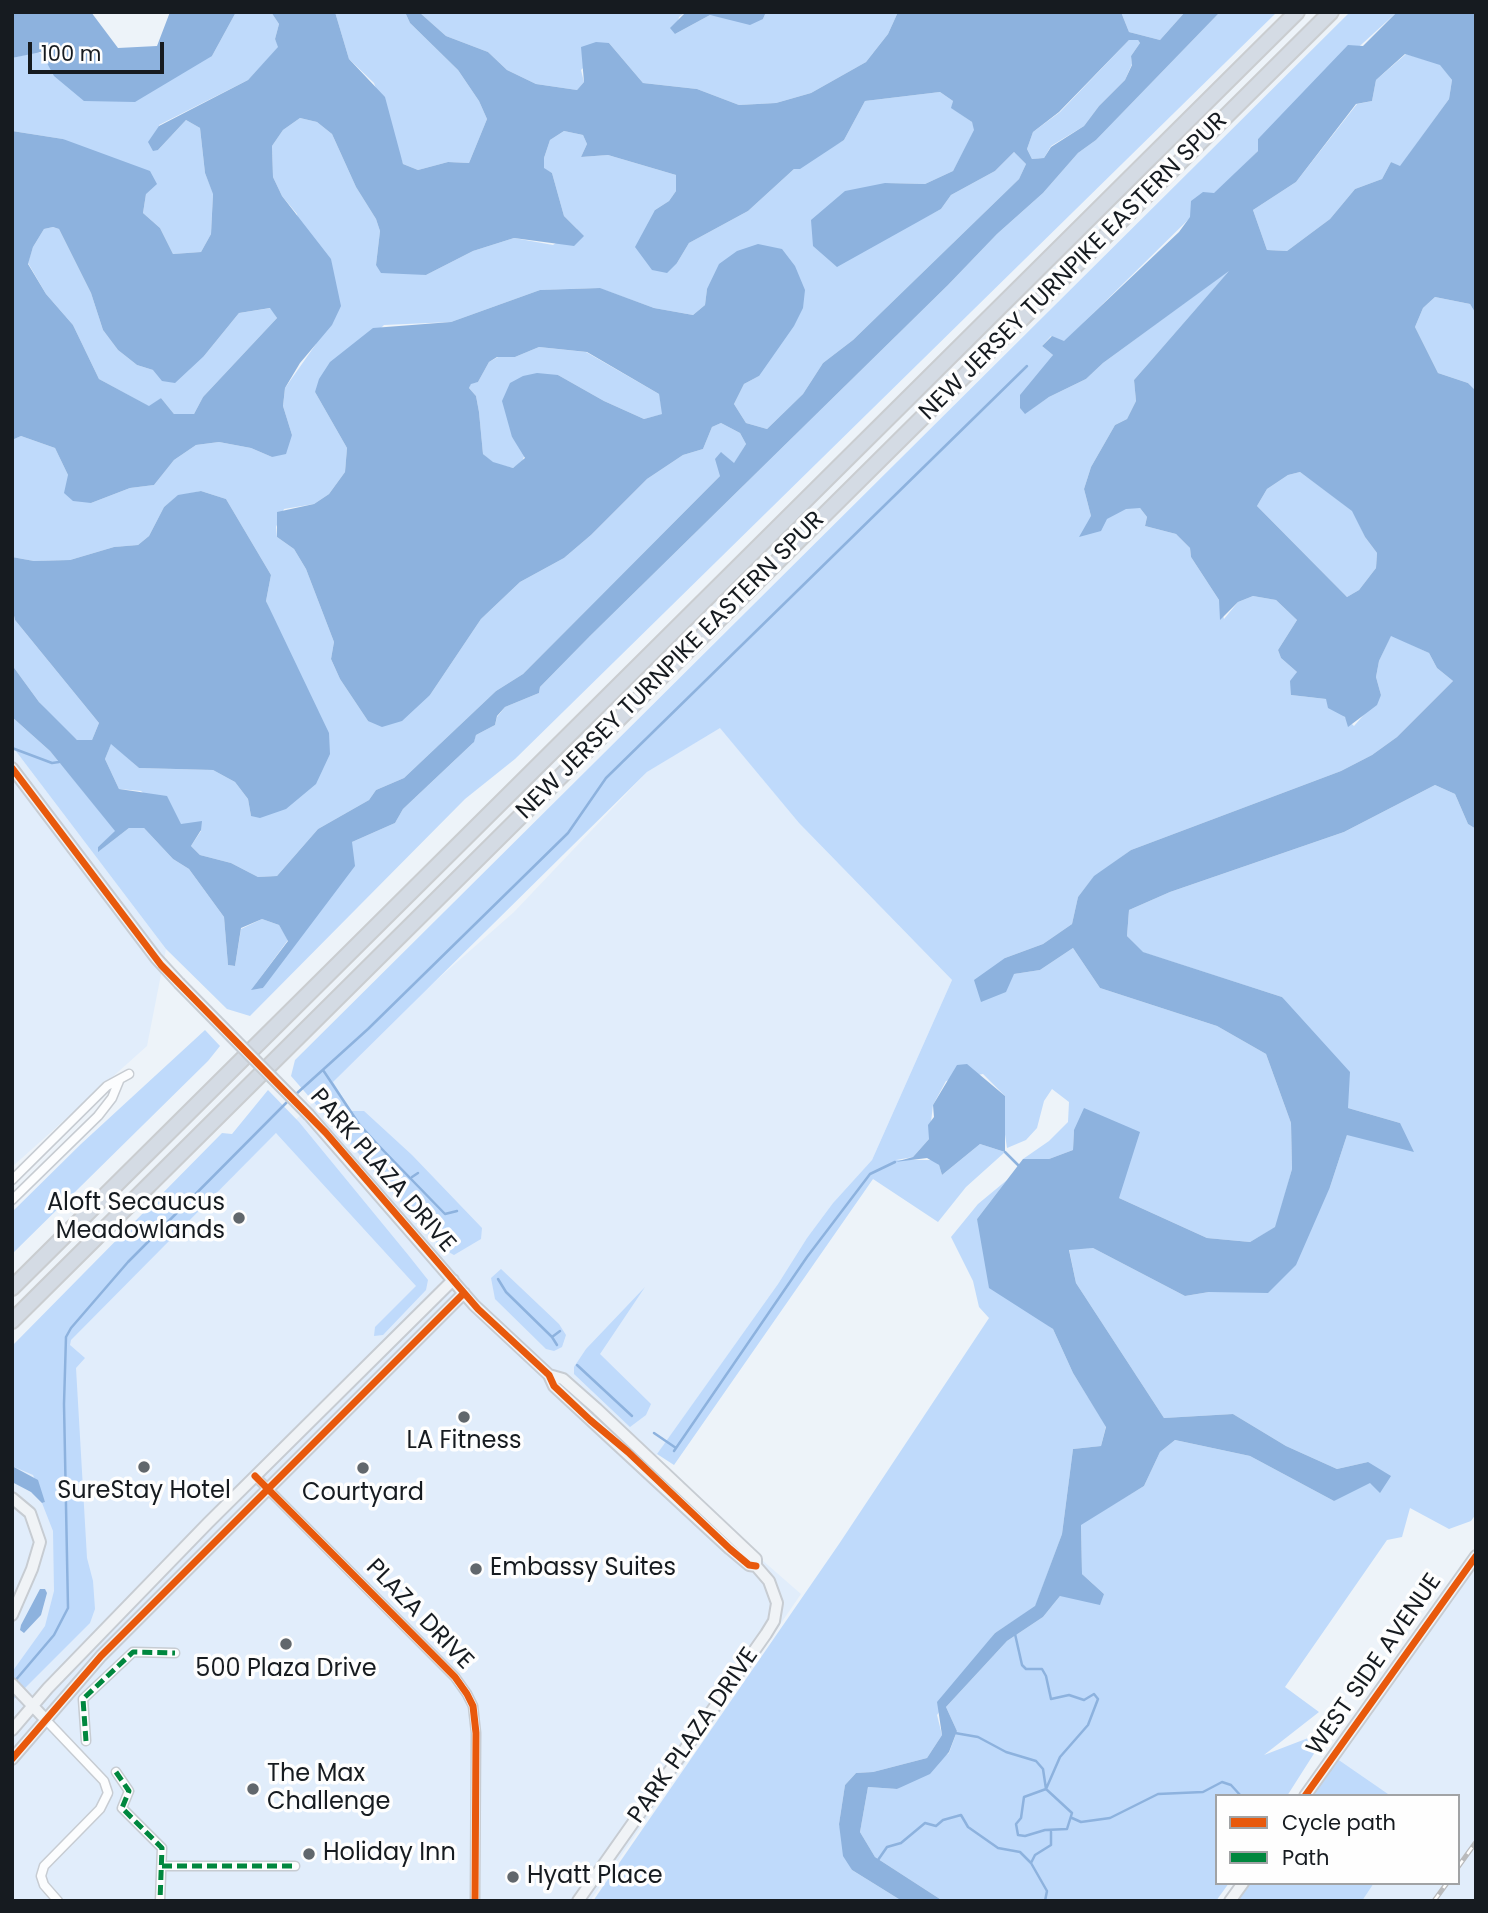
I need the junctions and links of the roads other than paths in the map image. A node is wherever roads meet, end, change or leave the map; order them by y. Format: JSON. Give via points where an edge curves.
{"nodes":[{"id":1,"x":1297,"y":12,"type":"edge"},
{"id":2,"x":1331,"y":12,"type":"edge"},
{"id":3,"x":12,"y":768,"type":"edge"},
{"id":4,"x":129,"y":1074,"type":"dead end"},
{"id":5,"x":119,"y":1081,"type":"junction"},
{"id":6,"x":12,"y":1180,"type":"edge"},
{"id":7,"x":12,"y":1200,"type":"edge"},
{"id":8,"x":54,"y":1246,"type":"junction"},
{"id":9,"x":12,"y":1274,"type":"edge"},
{"id":10,"x":453,"y":1280,"type":"junction"},
{"id":11,"x":12,"y":1288,"type":"edge"},
{"id":12,"x":464,"y":1293,"type":"junction"},
{"id":13,"x":12,"y":1321,"type":"edge"},
{"id":14,"x":255,"y":1476,"type":"junction"},
{"id":15,"x":267,"y":1488,"type":"junction"},
{"id":16,"x":12,"y":1498,"type":"edge"},
{"id":17,"x":1476,"y":1556,"type":"edge"},
{"id":18,"x":12,"y":1615,"type":"edge"},
{"id":19,"x":175,"y":1653,"type":"dead end"},
{"id":20,"x":12,"y":1684,"type":"edge"},
{"id":21,"x":32,"y":1706,"type":"junction"},
{"id":22,"x":46,"y":1720,"type":"junction"},
{"id":23,"x":12,"y":1730,"type":"edge"},
{"id":24,"x":86,"y":1741,"type":"dead end"},
{"id":25,"x":12,"y":1759,"type":"edge"},
{"id":26,"x":116,"y":1772,"type":"dead end"},
{"id":27,"x":1306,"y":1794,"type":"edge"},
{"id":28,"x":162,"y":1866,"type":"junction"},
{"id":29,"x":295,"y":1866,"type":"dead end"},
{"id":30,"x":1242,"y":1885,"type":"edge"},
{"id":31,"x":58,"y":1901,"type":"edge"},
{"id":32,"x":160,"y":1901,"type":"edge"},
{"id":33,"x":475,"y":1901,"type":"edge"},
{"id":34,"x":578,"y":1901,"type":"edge"},
{"id":35,"x":1230,"y":1901,"type":"edge"}],
"edges":[{"from":1,"to":8,"type":"highway","name":"NEW JERSEY TURNPIKE EASTERN SPUR"},
{"from":2,"to":13,"type":"highway","name":"NEW JERSEY TURNPIKE EASTERN SPUR"},
{"from":3,"to":10,"type":"street","name":"PARK PLAZA DRIVE","bridge":true,"via":[[179,984],[309,1115]]},
{"from":4,"to":5,"type":"street"},
{"from":5,"to":6,"type":"street","via":[[107,1086]]},
{"from":5,"to":7,"type":"street","via":[[98,1116]]},
{"from":8,"to":9,"type":"highway"},
{"from":8,"to":11,"type":"highway","name":"NEW JERSEY TURNPIKE EASTERN SPUR"},
{"from":10,"to":12,"type":"street","name":"PARK PLAZA DRIVE"},
{"from":10,"to":14,"type":"street"},
{"from":12,"to":15,"type":"street"},
{"from":12,"to":34,"type":"street","name":"PARK PLAZA DRIVE","via":[[756,1559],[777,1603],[774,1621]]},
{"from":14,"to":15,"type":"street","name":"PLAZA DRIVE"},
{"from":14,"to":21,"type":"street"},
{"from":15,"to":22,"type":"street","via":[[101,1656]]},
{"from":15,"to":33,"type":"street","name":"PLAZA DRIVE","via":[[455,1677],[467,1695],[476,1733]]},
{"from":16,"to":18,"type":"street","via":[[30,1513],[40,1542]]},
{"from":17,"to":27,"type":"street","name":"WEST SIDE AVENUE"},
{"from":19,"to":24,"type":"street","via":[[133,1652],[83,1699]]},
{"from":20,"to":21,"type":"street"},
{"from":21,"to":22,"type":"street"},
{"from":21,"to":23,"type":"street"},
{"from":22,"to":25,"type":"street"},
{"from":22,"to":31,"type":"street","via":[[104,1781],[108,1793],[100,1809],[44,1866],[44,1885]]},
{"from":26,"to":28,"type":"street","via":[[130,1791],[122,1808],[162,1848]]},
{"from":28,"to":29,"type":"street"},
{"from":28,"to":32,"type":"street"},
{"from":30,"to":35,"type":"street"}]}
